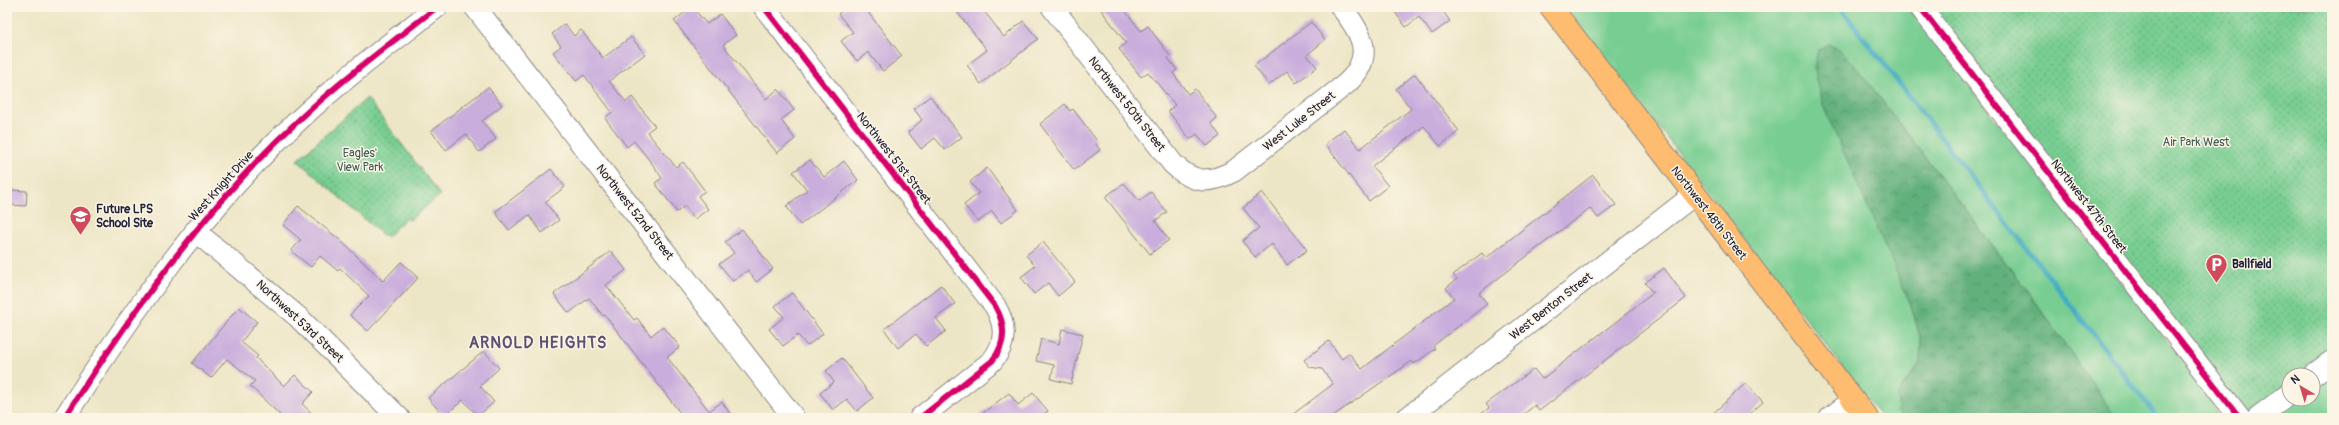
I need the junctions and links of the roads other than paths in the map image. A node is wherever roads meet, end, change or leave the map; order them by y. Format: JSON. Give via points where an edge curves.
{"nodes":[{"id":1,"x":437,"y":7,"type":"edge"},
{"id":2,"x":475,"y":7,"type":"edge"},
{"id":3,"x":764,"y":7,"type":"edge"},
{"id":4,"x":1052,"y":7,"type":"edge"},
{"id":5,"x":1341,"y":7,"type":"edge"},
{"id":6,"x":1551,"y":7,"type":"edge"},
{"id":7,"x":1920,"y":7,"type":"edge"},
{"id":8,"x":1216,"y":180,"type":"joint"},
{"id":9,"x":1695,"y":194,"type":"junction"},
{"id":10,"x":195,"y":231,"type":"junction"},
{"id":11,"x":2332,"y":361,"type":"edge"},
{"id":12,"x":2321,"y":369,"type":"edge"},
{"id":13,"x":1853,"y":400,"type":"junction"},
{"id":14,"x":2281,"y":400,"type":"edge"},
{"id":15,"x":64,"y":418,"type":"edge"},
{"id":16,"x":399,"y":418,"type":"edge"},
{"id":17,"x":794,"y":418,"type":"edge"},
{"id":18,"x":920,"y":418,"type":"edge"},
{"id":19,"x":1407,"y":418,"type":"edge"},
{"id":20,"x":1830,"y":418,"type":"edge"},
{"id":21,"x":1867,"y":418,"type":"edge"},
{"id":22,"x":2240,"y":418,"type":"edge"},
{"id":23,"x":2257,"y":418,"type":"edge"}],
"edges":[{"from":1,"to":10,"type":"street","name":"West Knight Drive","via":[[351,74],[300,118],[247,172]]},
{"from":2,"to":17,"type":"street","name":"Northwest 52nd Street"},
{"from":3,"to":18,"type":"street","name":"Northwest 51st Street","via":[[995,306],[1003,326],[1001,349],[992,361]]},
{"from":4,"to":8,"type":"street","name":"Northwest 50th Street","via":[[1173,164],[1192,178]]},
{"from":5,"to":8,"type":"street","name":"West Luke Street","via":[[1358,30],[1363,47],[1360,67],[1346,84],[1234,171]]},
{"from":6,"to":9,"type":"main road","name":"Northwest 48th Street"},
{"from":7,"to":22,"type":"street","name":"Northwest 47th Street"},
{"from":9,"to":13,"type":"main road","name":"Northwest 48th Street"},
{"from":9,"to":19,"type":"street","name":"West Benton Street"},
{"from":10,"to":15,"type":"street","name":"West Knight Drive","via":[[152,285]]},
{"from":10,"to":16,"type":"street","name":"Northwest 53rd Street","via":[[298,317]]},
{"from":11,"to":12,"type":"street"},
{"from":13,"to":20,"type":"street"},
{"from":13,"to":21,"type":"main road","name":"Northwest 48th Street"},
{"from":14,"to":23,"type":"street"}]}
